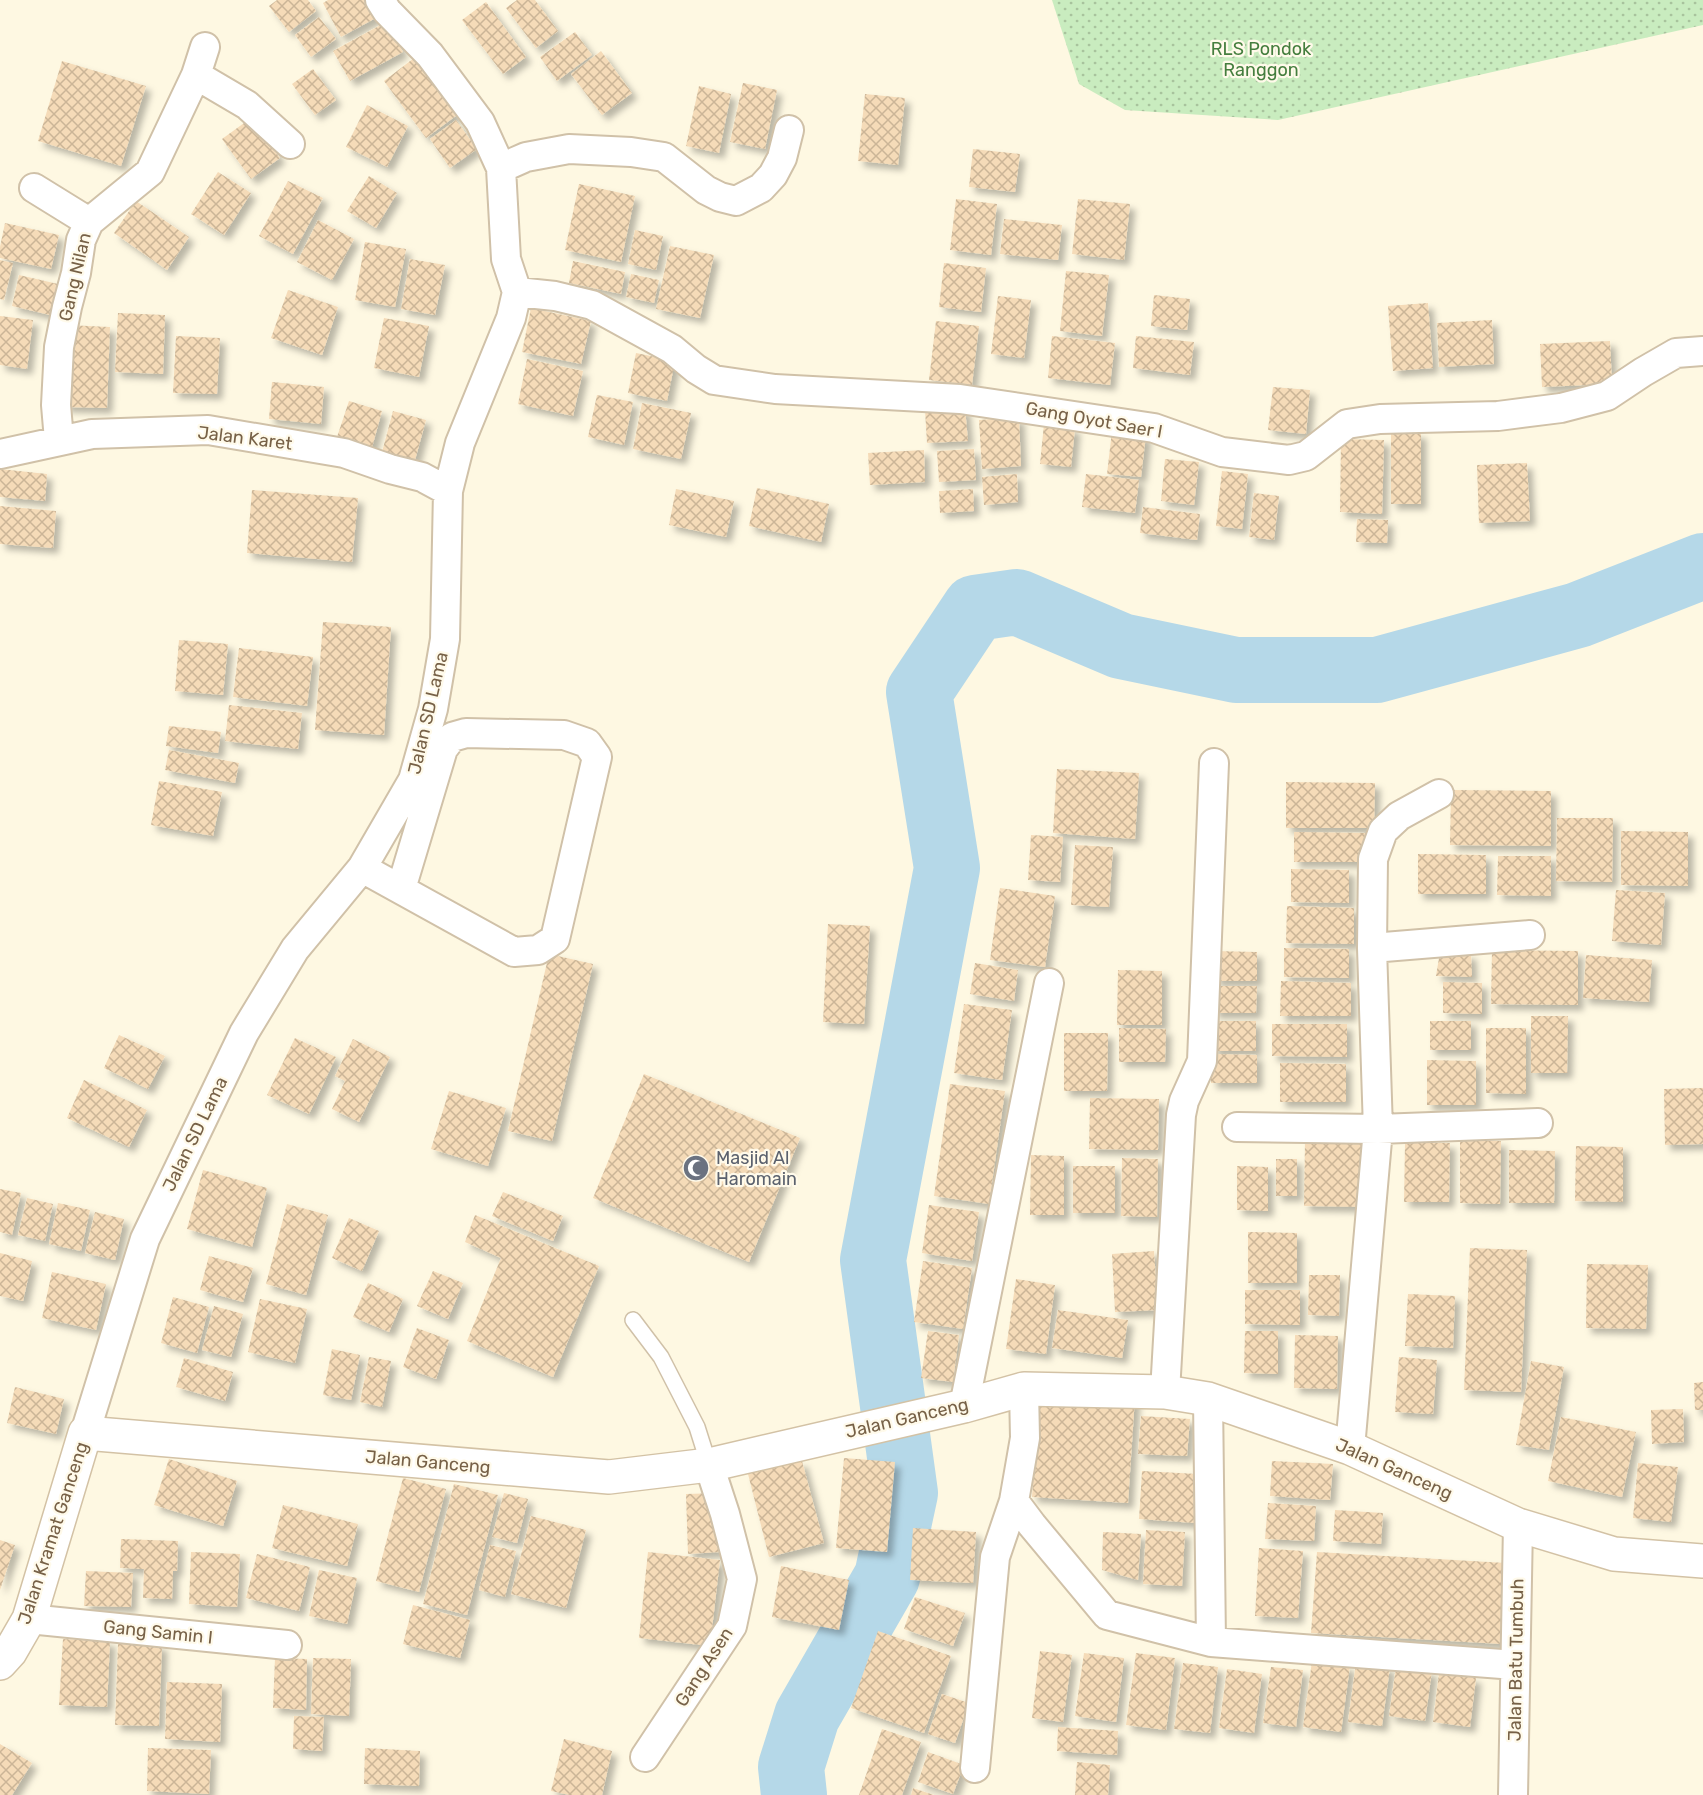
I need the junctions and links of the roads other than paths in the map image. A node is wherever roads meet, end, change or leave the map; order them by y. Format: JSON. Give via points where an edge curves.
{"nodes":[{"id":1,"x":380,"y":0,"type":"edge"},
{"id":2,"x":205,"y":47,"type":"dead end"},
{"id":3,"x":196,"y":75,"type":"junction"},
{"id":4,"x":789,"y":130,"type":"dead end"},
{"id":5,"x":290,"y":144,"type":"dead end"},
{"id":6,"x":501,"y":168,"type":"junction"},
{"id":7,"x":34,"y":188,"type":"dead end"},
{"id":8,"x":88,"y":222,"type":"junction"},
{"id":9,"x":517,"y":292,"type":"junction"},
{"id":10,"x":1703,"y":351,"type":"edge"},
{"id":11,"x":60,"y":440,"type":"junction"},
{"id":12,"x":0,"y":454,"type":"edge"},
{"id":13,"x":448,"y":491,"type":"junction"},
{"id":14,"x":1214,"y":763,"type":"dead end"},
{"id":15,"x":1439,"y":794,"type":"dead end"},
{"id":16,"x":362,"y":868,"type":"junction"},
{"id":17,"x":400,"y":890,"type":"junction"},
{"id":18,"x":1530,"y":935,"type":"dead end"},
{"id":19,"x":1372,"y":948,"type":"junction"},
{"id":20,"x":1049,"y":982,"type":"dead end"},
{"id":21,"x":1538,"y":1123,"type":"dead end"},
{"id":22,"x":1237,"y":1127,"type":"dead end"},
{"id":23,"x":1378,"y":1129,"type":"junction"},
{"id":24,"x":633,"y":1320,"type":"dead end"},
{"id":25,"x":1024,"y":1389,"type":"junction"},
{"id":26,"x":1165,"y":1392,"type":"junction"},
{"id":27,"x":1208,"y":1399,"type":"junction"},
{"id":28,"x":964,"y":1406,"type":"junction"},
{"id":29,"x":86,"y":1433,"type":"junction"},
{"id":30,"x":1350,"y":1448,"type":"junction"},
{"id":31,"x":710,"y":1465,"type":"junction"},
{"id":32,"x":1014,"y":1501,"type":"junction"},
{"id":33,"x":1518,"y":1525,"type":"junction"},
{"id":34,"x":1703,"y":1561,"type":"edge"},
{"id":35,"x":29,"y":1619,"type":"junction"},
{"id":36,"x":1211,"y":1642,"type":"junction"},
{"id":37,"x":287,"y":1645,"type":"dead end"},
{"id":38,"x":3,"y":1655,"type":"edge"},
{"id":39,"x":1515,"y":1665,"type":"junction"},
{"id":40,"x":645,"y":1757,"type":"dead end"},
{"id":41,"x":975,"y":1768,"type":"dead end"},
{"id":42,"x":1513,"y":1795,"type":"edge"}],
"edges":[{"from":1,"to":6,"type":"street","via":[[430,55],[480,122]]},
{"from":2,"to":3,"type":"street","name":"Gang Nilan"},
{"from":3,"to":5,"type":"street","via":[[247,105]]},
{"from":3,"to":8,"type":"street","name":"Gang Nilan","via":[[150,172]]},
{"from":4,"to":6,"type":"street","via":[[773,175],[762,188],[736,201],[706,190],[664,157],[631,152],[569,149],[526,157]]},
{"from":6,"to":9,"type":"street","via":[[506,259]]},
{"from":7,"to":8,"type":"street"},
{"from":8,"to":11,"type":"street","name":"Gang Nilan","via":[[60,347],[56,405]]},
{"from":9,"to":10,"type":"street","name":"Gang Oyot Saer I","via":[[592,305],[672,349],[714,380],[775,389],[960,399],[1154,428],[1222,452],[1289,460],[1306,456],[1347,424],[1380,419],[1498,416],[1561,408],[1607,396],[1676,353]]},
{"from":9,"to":13,"type":"street","name":"Jalan SD Lama","via":[[511,318],[460,443]]},
{"from":11,"to":12,"type":"street","name":"Jalan Karet"},
{"from":11,"to":13,"type":"street","name":"Jalan Karet","via":[[92,434],[208,430],[344,453],[422,477]]},
{"from":13,"to":16,"type":"street","name":"Jalan SD Lama","via":[[445,639],[433,709],[413,780]]},
{"from":14,"to":26,"type":"street","via":[[1202,1061],[1181,1115]]},
{"from":15,"to":19,"type":"street","via":[[1399,816],[1383,831],[1373,859]]},
{"from":16,"to":17,"type":"street"},
{"from":16,"to":29,"type":"street","name":"Jalan SD Lama","via":[[295,949],[244,1033],[145,1239]]},
{"from":17,"to":17,"type":"street","via":[[514,952],[538,950],[555,939],[597,756],[587,743],[564,735],[466,733],[452,737],[443,749]]},
{"from":18,"to":19,"type":"street"},
{"from":19,"to":23,"type":"street"},
{"from":20,"to":28,"type":"street"},
{"from":21,"to":23,"type":"street"},
{"from":22,"to":23,"type":"street"},
{"from":23,"to":30,"type":"street"},
{"from":24,"to":31,"type":"lane","via":[[660,1357],[697,1427]]},
{"from":25,"to":26,"type":"street","name":"Jalan Ganceng"},
{"from":25,"to":28,"type":"street","name":"Jalan Ganceng"},
{"from":25,"to":32,"type":"street","via":[[1025,1438]]},
{"from":26,"to":27,"type":"street","name":"Jalan Ganceng"},
{"from":27,"to":30,"type":"street","name":"Jalan Ganceng"},
{"from":27,"to":36,"type":"street"},
{"from":28,"to":31,"type":"street","name":"Jalan Ganceng"},
{"from":29,"to":31,"type":"street","name":"Jalan Ganceng","via":[[609,1477]]},
{"from":29,"to":35,"type":"street","name":"Jalan Kramat Ganceng"},
{"from":30,"to":33,"type":"street","name":"Jalan Ganceng"},
{"from":31,"to":40,"type":"street","name":"Gang Asen","via":[[742,1579],[732,1626]]},
{"from":32,"to":36,"type":"street","via":[[1107,1615]]},
{"from":32,"to":41,"type":"street","via":[[995,1557]]},
{"from":33,"to":34,"type":"street","name":"Jalan Ganceng","via":[[1614,1554]]},
{"from":33,"to":39,"type":"street","name":"Jalan Batu Tumbuh"},
{"from":35,"to":37,"type":"street","name":"Gang Samin I"},
{"from":35,"to":38,"type":"street","name":"Jalan Kramat Ganceng"},
{"from":36,"to":39,"type":"street"},
{"from":39,"to":42,"type":"street","name":"Jalan Batu Tumbuh"}]}
